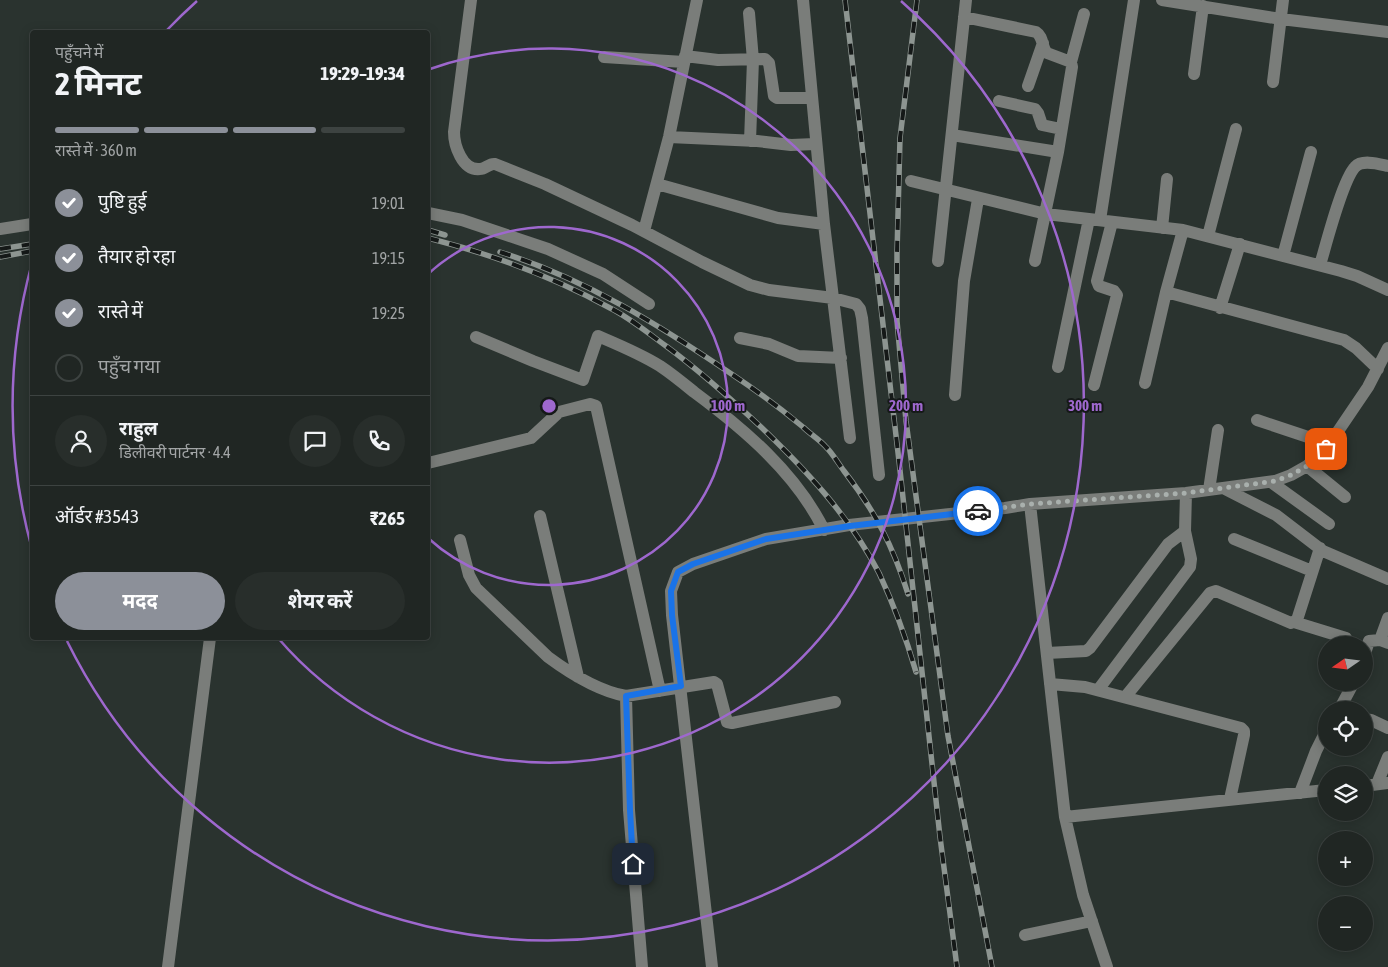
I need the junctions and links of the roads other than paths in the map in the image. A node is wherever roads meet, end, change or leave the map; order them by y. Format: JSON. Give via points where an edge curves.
{"nodes":[{"id":1,"x":471,"y":0,"type":"edge"},
{"id":2,"x":697,"y":0,"type":"edge"},
{"id":3,"x":803,"y":0,"type":"edge"},
{"id":4,"x":966,"y":0,"type":"edge"},
{"id":5,"x":1134,"y":0,"type":"edge"},
{"id":6,"x":1162,"y":0,"type":"edge"},
{"id":7,"x":1283,"y":0,"type":"edge"},
{"id":8,"x":1189,"y":2,"type":"edge"},
{"id":9,"x":1203,"y":6,"type":"junction"},
{"id":10,"x":749,"y":13,"type":"dead end"},
{"id":11,"x":1084,"y":14,"type":"dead end"},
{"id":12,"x":964,"y":17,"type":"junction"},
{"id":13,"x":1281,"y":19,"type":"junction"},
{"id":14,"x":1388,"y":32,"type":"edge"},
{"id":15,"x":1042,"y":43,"type":"junction"},
{"id":16,"x":604,"y":57,"type":"dead end"},
{"id":17,"x":684,"y":59,"type":"junction"},
{"id":18,"x":753,"y":60,"type":"junction"},
{"id":19,"x":1071,"y":62,"type":"junction"},
{"id":20,"x":1194,"y":74,"type":"dead end"},
{"id":21,"x":1273,"y":82,"type":"dead end"},
{"id":22,"x":1028,"y":86,"type":"dead end"},
{"id":23,"x":811,"y":98,"type":"junction"},
{"id":24,"x":999,"y":101,"type":"dead end"},
{"id":25,"x":1061,"y":128,"type":"junction"},
{"id":26,"x":1236,"y":129,"type":"dead end"},
{"id":27,"x":952,"y":135,"type":"junction"},
{"id":28,"x":668,"y":137,"type":"junction"},
{"id":29,"x":750,"y":141,"type":"junction"},
{"id":30,"x":815,"y":144,"type":"junction"},
{"id":31,"x":1058,"y":152,"type":"junction"},
{"id":32,"x":1311,"y":152,"type":"dead end"},
{"id":33,"x":1388,"y":166,"type":"edge"},
{"id":34,"x":1167,"y":179,"type":"dead end"},
{"id":35,"x":911,"y":181,"type":"dead end"},
{"id":36,"x":657,"y":184,"type":"junction"},
{"id":37,"x":946,"y":190,"type":"junction"},
{"id":38,"x":978,"y":199,"type":"junction"},
{"id":39,"x":430,"y":213,"type":"edge"},
{"id":40,"x":1046,"y":214,"type":"junction"},
{"id":41,"x":1100,"y":220,"type":"junction"},
{"id":42,"x":30,"y":224,"type":"edge"},
{"id":43,"x":824,"y":224,"type":"junction"},
{"id":44,"x":1162,"y":228,"type":"junction"},
{"id":45,"x":0,"y":229,"type":"edge"},
{"id":46,"x":1183,"y":230,"type":"junction"},
{"id":47,"x":644,"y":231,"type":"junction"},
{"id":48,"x":1208,"y":236,"type":"junction"},
{"id":49,"x":1240,"y":244,"type":"junction"},
{"id":50,"x":1283,"y":256,"type":"junction"},
{"id":51,"x":938,"y":261,"type":"dead end"},
{"id":52,"x":1035,"y":261,"type":"dead end"},
{"id":53,"x":1320,"y":265,"type":"junction"},
{"id":54,"x":1388,"y":290,"type":"edge"},
{"id":55,"x":1166,"y":292,"type":"junction"},
{"id":56,"x":833,"y":298,"type":"junction"},
{"id":57,"x":649,"y":304,"type":"dead end"},
{"id":58,"x":1220,"y":308,"type":"junction"},
{"id":59,"x":476,"y":337,"type":"dead end"},
{"id":60,"x":740,"y":338,"type":"dead end"},
{"id":61,"x":1388,"y":348,"type":"edge"},
{"id":62,"x":841,"y":358,"type":"junction"},
{"id":63,"x":1058,"y":367,"type":"dead end"},
{"id":64,"x":1378,"y":368,"type":"junction"},
{"id":65,"x":1145,"y":383,"type":"dead end"},
{"id":66,"x":1094,"y":386,"type":"dead end"},
{"id":67,"x":955,"y":395,"type":"dead end"},
{"id":68,"x":1257,"y":420,"type":"dead end"},
{"id":69,"x":1218,"y":430,"type":"dead end"},
{"id":70,"x":850,"y":438,"type":"dead end"},
{"id":71,"x":1329,"y":444,"type":"junction"},
{"id":72,"x":430,"y":463,"type":"edge"},
{"id":73,"x":1307,"y":466,"type":"junction"},
{"id":74,"x":880,"y":475,"type":"dead end"},
{"id":75,"x":1271,"y":482,"type":"junction"},
{"id":76,"x":1223,"y":488,"type":"junction"},
{"id":77,"x":1210,"y":490,"type":"junction"},
{"id":78,"x":1186,"y":493,"type":"junction"},
{"id":79,"x":1345,"y":498,"type":"dead end"},
{"id":80,"x":1030,"y":504,"type":"junction"},
{"id":81,"x":540,"y":516,"type":"dead end"},
{"id":82,"x":1329,"y":524,"type":"dead end"},
{"id":83,"x":824,"y":530,"type":"junction"},
{"id":84,"x":1185,"y":531,"type":"junction"},
{"id":85,"x":1234,"y":539,"type":"dead end"},
{"id":86,"x":460,"y":540,"type":"dead end"},
{"id":87,"x":1320,"y":548,"type":"junction"},
{"id":88,"x":1312,"y":572,"type":"junction"},
{"id":89,"x":1388,"y":579,"type":"edge"},
{"id":90,"x":1388,"y":618,"type":"edge"},
{"id":91,"x":1294,"y":622,"type":"junction"},
{"id":92,"x":1340,"y":636,"type":"edge"},
{"id":93,"x":210,"y":640,"type":"edge"},
{"id":94,"x":1384,"y":641,"type":"edge"},
{"id":95,"x":1047,"y":653,"type":"junction"},
{"id":96,"x":578,"y":677,"type":"junction"},
{"id":97,"x":1050,"y":684,"type":"junction"},
{"id":98,"x":681,"y":686,"type":"junction"},
{"id":99,"x":1098,"y":690,"type":"junction"},
{"id":100,"x":660,"y":691,"type":"junction"},
{"id":101,"x":626,"y":696,"type":"junction"},
{"id":102,"x":1126,"y":696,"type":"junction"},
{"id":103,"x":835,"y":702,"type":"dead end"},
{"id":104,"x":1373,"y":720,"type":"edge"},
{"id":105,"x":1388,"y":728,"type":"edge"},
{"id":106,"x":1318,"y":747,"type":"edge"},
{"id":107,"x":1388,"y":756,"type":"edge"},
{"id":108,"x":1376,"y":784,"type":"edge"},
{"id":109,"x":1318,"y":791,"type":"edge"},
{"id":110,"x":1300,"y":793,"type":"junction"},
{"id":111,"x":1230,"y":799,"type":"junction"},
{"id":112,"x":1065,"y":817,"type":"junction"},
{"id":113,"x":1092,"y":921,"type":"junction"},
{"id":114,"x":1025,"y":935,"type":"dead end"},
{"id":115,"x":712,"y":966,"type":"edge"},
{"id":116,"x":168,"y":967,"type":"edge"},
{"id":117,"x":642,"y":967,"type":"edge"},
{"id":118,"x":698,"y":967,"type":"edge"},
{"id":119,"x":1107,"y":967,"type":"edge"}],
"edges":[{"from":1,"to":47,"type":"street","via":[[454,132],[456,149],[470,166],[481,169],[496,164]]},
{"from":2,"to":17,"type":"street"},
{"from":3,"to":23,"type":"street"},
{"from":4,"to":12,"type":"street"},
{"from":5,"to":41,"type":"street"},
{"from":6,"to":8,"type":"street"},
{"from":7,"to":13,"type":"street"},
{"from":8,"to":9,"type":"street"},
{"from":9,"to":13,"type":"street"},
{"from":9,"to":20,"type":"street"},
{"from":10,"to":18,"type":"street"},
{"from":11,"to":19,"type":"street"},
{"from":12,"to":15,"type":"street","via":[[1036,32]]},
{"from":12,"to":27,"type":"street"},
{"from":13,"to":14,"type":"street"},
{"from":13,"to":21,"type":"street"},
{"from":15,"to":19,"type":"street","via":[[1046,53]]},
{"from":15,"to":22,"type":"street"},
{"from":16,"to":17,"type":"street"},
{"from":17,"to":18,"type":"street"},
{"from":17,"to":28,"type":"street"},
{"from":18,"to":23,"type":"street","via":[[767,61],[776,98]]},
{"from":18,"to":29,"type":"street"},
{"from":19,"to":25,"type":"street"},
{"from":23,"to":30,"type":"street"},
{"from":24,"to":25,"type":"street","via":[[1035,109],[1042,125]]},
{"from":25,"to":31,"type":"street"},
{"from":26,"to":48,"type":"street"},
{"from":27,"to":31,"type":"street"},
{"from":27,"to":37,"type":"street"},
{"from":28,"to":29,"type":"street"},
{"from":28,"to":36,"type":"street"},
{"from":29,"to":30,"type":"street"},
{"from":30,"to":43,"type":"street"},
{"from":31,"to":40,"type":"street"},
{"from":32,"to":50,"type":"street"},
{"from":33,"to":53,"type":"street","via":[[1363,163],[1355,166]]},
{"from":34,"to":44,"type":"street"},
{"from":35,"to":37,"type":"street"},
{"from":36,"to":43,"type":"street","via":[[778,218]]},
{"from":36,"to":47,"type":"street"},
{"from":37,"to":38,"type":"street"},
{"from":37,"to":51,"type":"street"},
{"from":38,"to":40,"type":"street"},
{"from":38,"to":67,"type":"street","via":[[964,281]]},
{"from":39,"to":57,"type":"street","via":[[462,220],[548,249],[603,274]]},
{"from":40,"to":41,"type":"street"},
{"from":40,"to":52,"type":"street"},
{"from":41,"to":44,"type":"street"},
{"from":41,"to":63,"type":"street"},
{"from":41,"to":66,"type":"street","via":[[1098,284],[1117,295]]},
{"from":42,"to":45,"type":"street"},
{"from":43,"to":56,"type":"street"},
{"from":44,"to":46,"type":"street"},
{"from":46,"to":48,"type":"street"},
{"from":46,"to":55,"type":"street"},
{"from":47,"to":56,"type":"street","via":[[750,285]]},
{"from":48,"to":49,"type":"street"},
{"from":49,"to":50,"type":"street"},
{"from":49,"to":58,"type":"street"},
{"from":50,"to":53,"type":"street"},
{"from":53,"to":54,"type":"street"},
{"from":55,"to":58,"type":"street"},
{"from":55,"to":65,"type":"street"},
{"from":56,"to":62,"type":"street"},
{"from":56,"to":74,"type":"street","via":[[856,304],[860,309]]},
{"from":58,"to":64,"type":"street","via":[[1344,340]]},
{"from":59,"to":83,"type":"street","via":[[583,380],[598,336],[645,357],[714,407],[771,456],[803,495]]},
{"from":60,"to":62,"type":"street","via":[[769,344],[798,356]]},
{"from":61,"to":64,"type":"street"},
{"from":62,"to":70,"type":"street"},
{"from":64,"to":71,"type":"street"},
{"from":68,"to":71,"type":"street"},
{"from":69,"to":77,"type":"street"},
{"from":71,"to":73,"type":"street"},
{"from":72,"to":100,"type":"street","via":[[531,438],[559,412],[594,404]]},
{"from":73,"to":75,"type":"street"},
{"from":73,"to":79,"type":"street"},
{"from":75,"to":76,"type":"street"},
{"from":75,"to":82,"type":"street"},
{"from":76,"to":77,"type":"street"},
{"from":76,"to":87,"type":"street","via":[[1276,516]]},
{"from":77,"to":78,"type":"street"},
{"from":78,"to":80,"type":"street"},
{"from":78,"to":84,"type":"street"},
{"from":80,"to":83,"type":"street"},
{"from":80,"to":95,"type":"street"},
{"from":81,"to":96,"type":"street"},
{"from":83,"to":98,"type":"street","via":[[766,539],[678,572],[671,591]]},
{"from":84,"to":95,"type":"street","via":[[1168,544],[1090,648],[1086,651]]},
{"from":84,"to":99,"type":"street","via":[[1190,568]]},
{"from":85,"to":88,"type":"street"},
{"from":86,"to":96,"type":"street","via":[[468,575],[476,588],[548,657]]},
{"from":87,"to":88,"type":"street"},
{"from":87,"to":89,"type":"street"},
{"from":88,"to":91,"type":"street"},
{"from":90,"to":94,"type":"street"},
{"from":91,"to":92,"type":"street"},
{"from":91,"to":102,"type":"street","via":[[1216,591],[1210,593]]},
{"from":93,"to":116,"type":"street"},
{"from":95,"to":97,"type":"street"},
{"from":96,"to":101,"type":"street"},
{"from":97,"to":99,"type":"street"},
{"from":97,"to":112,"type":"street"},
{"from":98,"to":100,"type":"street"},
{"from":98,"to":103,"type":"street","via":[[717,684],[727,722],[732,723]]},
{"from":98,"to":115,"type":"street"},
{"from":99,"to":102,"type":"street"},
{"from":100,"to":101,"type":"street"},
{"from":101,"to":117,"type":"street","via":[[630,819]]},
{"from":102,"to":111,"type":"street","via":[[1241,728],[1244,735]]},
{"from":104,"to":105,"type":"street"},
{"from":106,"to":110,"type":"street"},
{"from":107,"to":108,"type":"street"},
{"from":109,"to":110,"type":"street"},
{"from":110,"to":111,"type":"street"},
{"from":111,"to":112,"type":"street"},
{"from":112,"to":113,"type":"street"},
{"from":113,"to":114,"type":"street"},
{"from":113,"to":119,"type":"street"},
{"from":115,"to":118,"type":"street"}]}
